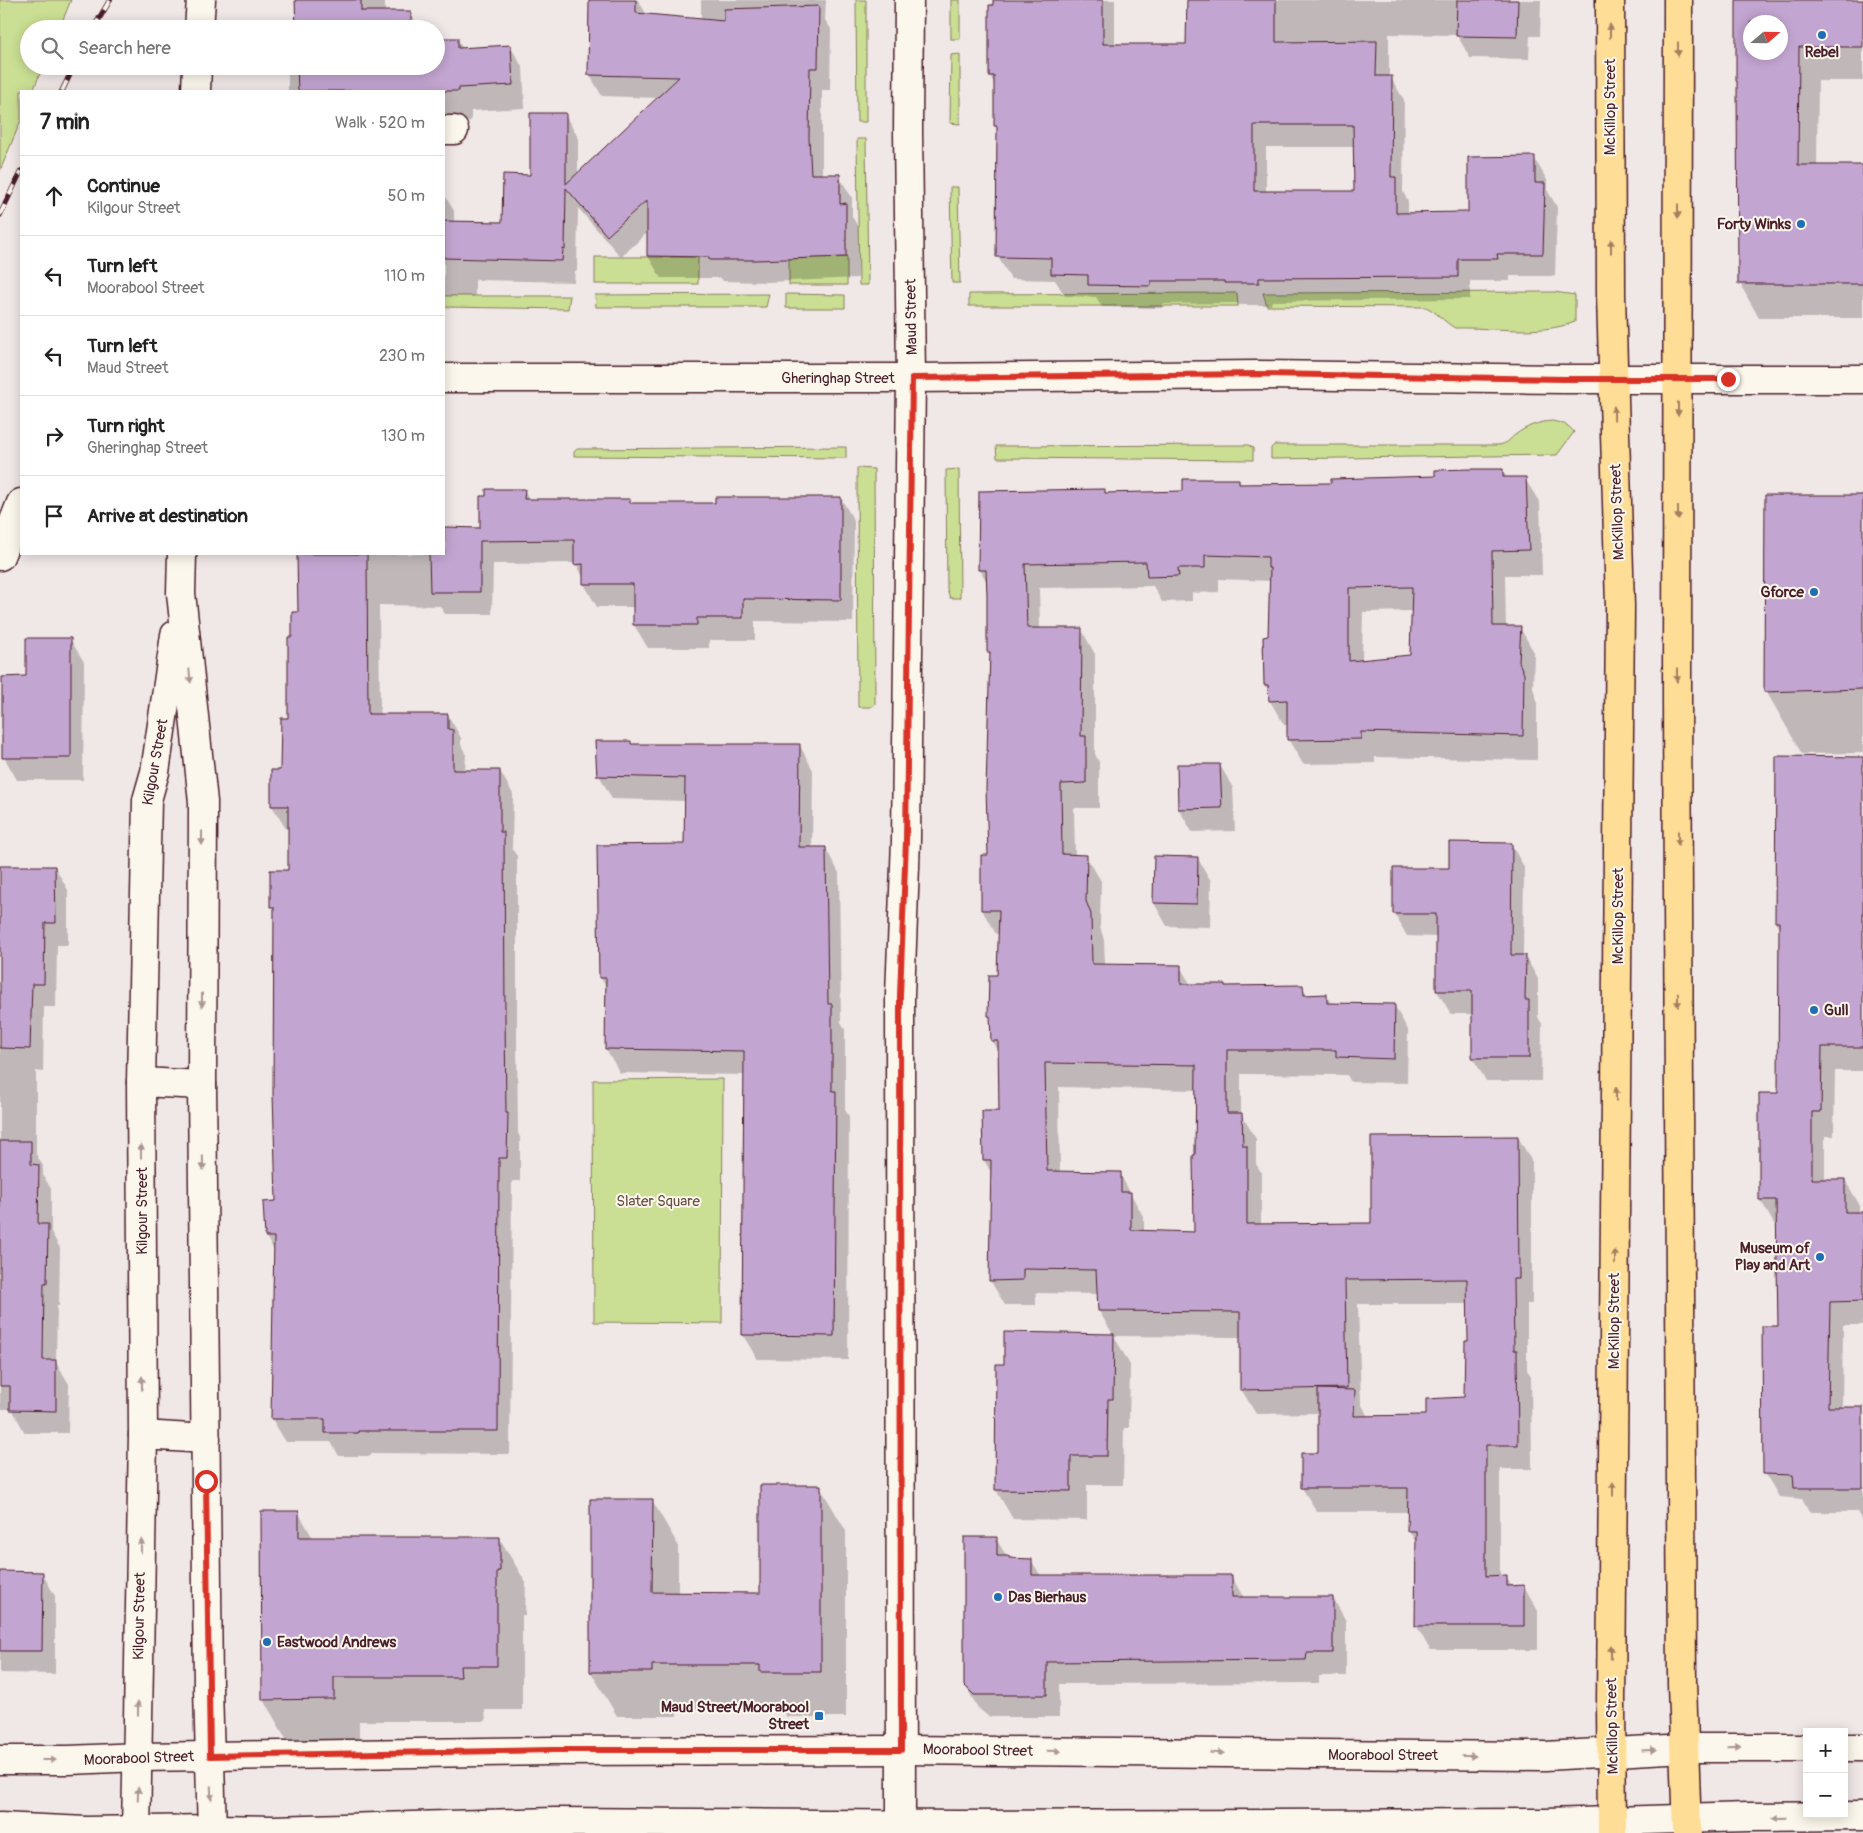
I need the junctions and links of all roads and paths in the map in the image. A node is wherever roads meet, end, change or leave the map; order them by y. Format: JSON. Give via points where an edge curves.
{"nodes":[{"id":1,"x":201,"y":0,"type":"edge"},
{"id":2,"x":908,"y":0,"type":"edge"},
{"id":3,"x":1610,"y":0,"type":"edge"},
{"id":4,"x":1678,"y":0,"type":"edge"},
{"id":5,"x":200,"y":20,"type":"edge"},
{"id":6,"x":445,"y":378,"type":"edge"},
{"id":7,"x":912,"y":378,"type":"junction"},
{"id":8,"x":1613,"y":379,"type":"junction"},
{"id":9,"x":1678,"y":379,"type":"junction"},
{"id":10,"x":1863,"y":379,"type":"edge"},
{"id":11,"x":20,"y":506,"type":"edge"},
{"id":12,"x":182,"y":555,"type":"edge"},
{"id":13,"x":0,"y":556,"type":"edge"},
{"id":14,"x":181,"y":592,"type":"junction"},
{"id":15,"x":141,"y":1082,"type":"junction"},
{"id":16,"x":202,"y":1085,"type":"junction"},
{"id":17,"x":142,"y":1435,"type":"junction"},
{"id":18,"x":206,"y":1439,"type":"junction"},
{"id":19,"x":1685,"y":1748,"type":"junction"},
{"id":20,"x":1803,"y":1748,"type":"edge"},
{"id":21,"x":1848,"y":1748,"type":"edge"},
{"id":22,"x":1863,"y":1748,"type":"edge"},
{"id":23,"x":901,"y":1750,"type":"junction"},
{"id":24,"x":1613,"y":1753,"type":"junction"},
{"id":25,"x":210,"y":1756,"type":"junction"},
{"id":26,"x":139,"y":1757,"type":"junction"},
{"id":27,"x":0,"y":1760,"type":"edge"},
{"id":28,"x":1863,"y":1816,"type":"edge"},
{"id":29,"x":1687,"y":1826,"type":"edge"},
{"id":30,"x":0,"y":1827,"type":"edge"},
{"id":31,"x":1612,"y":1827,"type":"edge"},
{"id":32,"x":901,"y":1829,"type":"edge"},
{"id":33,"x":212,"y":1831,"type":"edge"},
{"id":34,"x":136,"y":1832,"type":"edge"}],
"edges":[{"from":1,"to":5,"type":"street"},
{"from":2,"to":7,"type":"street","name":"Maud Street"},
{"from":8,"to":3,"type":"highway","name":"McKillop Street","one_way":true},
{"from":4,"to":9,"type":"highway","one_way":true},
{"from":6,"to":7,"type":"street","name":"Gheringhap Street"},
{"from":7,"to":8,"type":"street","name":"Gheringhap Street","via":[[1259,374]]},
{"from":7,"to":23,"type":"street","name":"Maud Street","via":[[906,840],[900,995]]},
{"from":8,"to":9,"type":"street","name":"Gheringhap Street"},
{"from":24,"to":8,"type":"highway","name":"McKillop Street","one_way":true,"via":[[1620,606]]},
{"from":9,"to":10,"type":"street","name":"Gheringhap Street"},
{"from":9,"to":19,"type":"highway","one_way":true,"via":[[1677,741]]},
{"from":11,"to":13,"type":"street"},
{"from":12,"to":14,"type":"street","name":"Kilgour Street"},
{"from":14,"to":15,"type":"street","name":"Kilgour Street","via":[[155,772],[147,800]]},
{"from":14,"to":16,"type":"street","name":"Kilgour Street","one_way":true,"via":[[202,802]]},
{"from":15,"to":16,"type":"street"},
{"from":17,"to":15,"type":"street","name":"Kilgour Street","one_way":true},
{"from":16,"to":18,"type":"street","name":"Kilgour Street","one_way":true},
{"from":17,"to":18,"type":"street"},
{"from":26,"to":17,"type":"street","name":"Kilgour Street","one_way":true},
{"from":18,"to":25,"type":"street","name":"Kilgour Street"},
{"from":19,"to":20,"type":"street","name":"Moorabool Street","one_way":true},
{"from":24,"to":19,"type":"street","name":"Moorabool Street","one_way":true},
{"from":19,"to":29,"type":"highway"},
{"from":21,"to":22,"type":"street"},
{"from":23,"to":24,"type":"street","name":"Moorabool Street","one_way":true,"via":[[1528,1756]]},
{"from":23,"to":25,"type":"street","name":"Moorabool Street","via":[[552,1750]]},
{"from":23,"to":32,"type":"street","name":"Maud Street"},
{"from":24,"to":31,"type":"highway","name":"McKillop Street"},
{"from":25,"to":26,"type":"street","name":"Moorabool Street"},
{"from":25,"to":33,"type":"street","name":"Kilgour Street","one_way":true},
{"from":27,"to":26,"type":"street","name":"Moorabool Street","one_way":true},
{"from":34,"to":26,"type":"street","name":"Kilgour Street","one_way":true},
{"from":28,"to":29,"type":"street","one_way":true},
{"from":29,"to":31,"type":"street"},
{"from":30,"to":34,"type":"street"},
{"from":31,"to":32,"type":"street","via":[[1526,1823]]},
{"from":32,"to":33,"type":"street","via":[[554,1822]]},
{"from":33,"to":34,"type":"street"}]}
